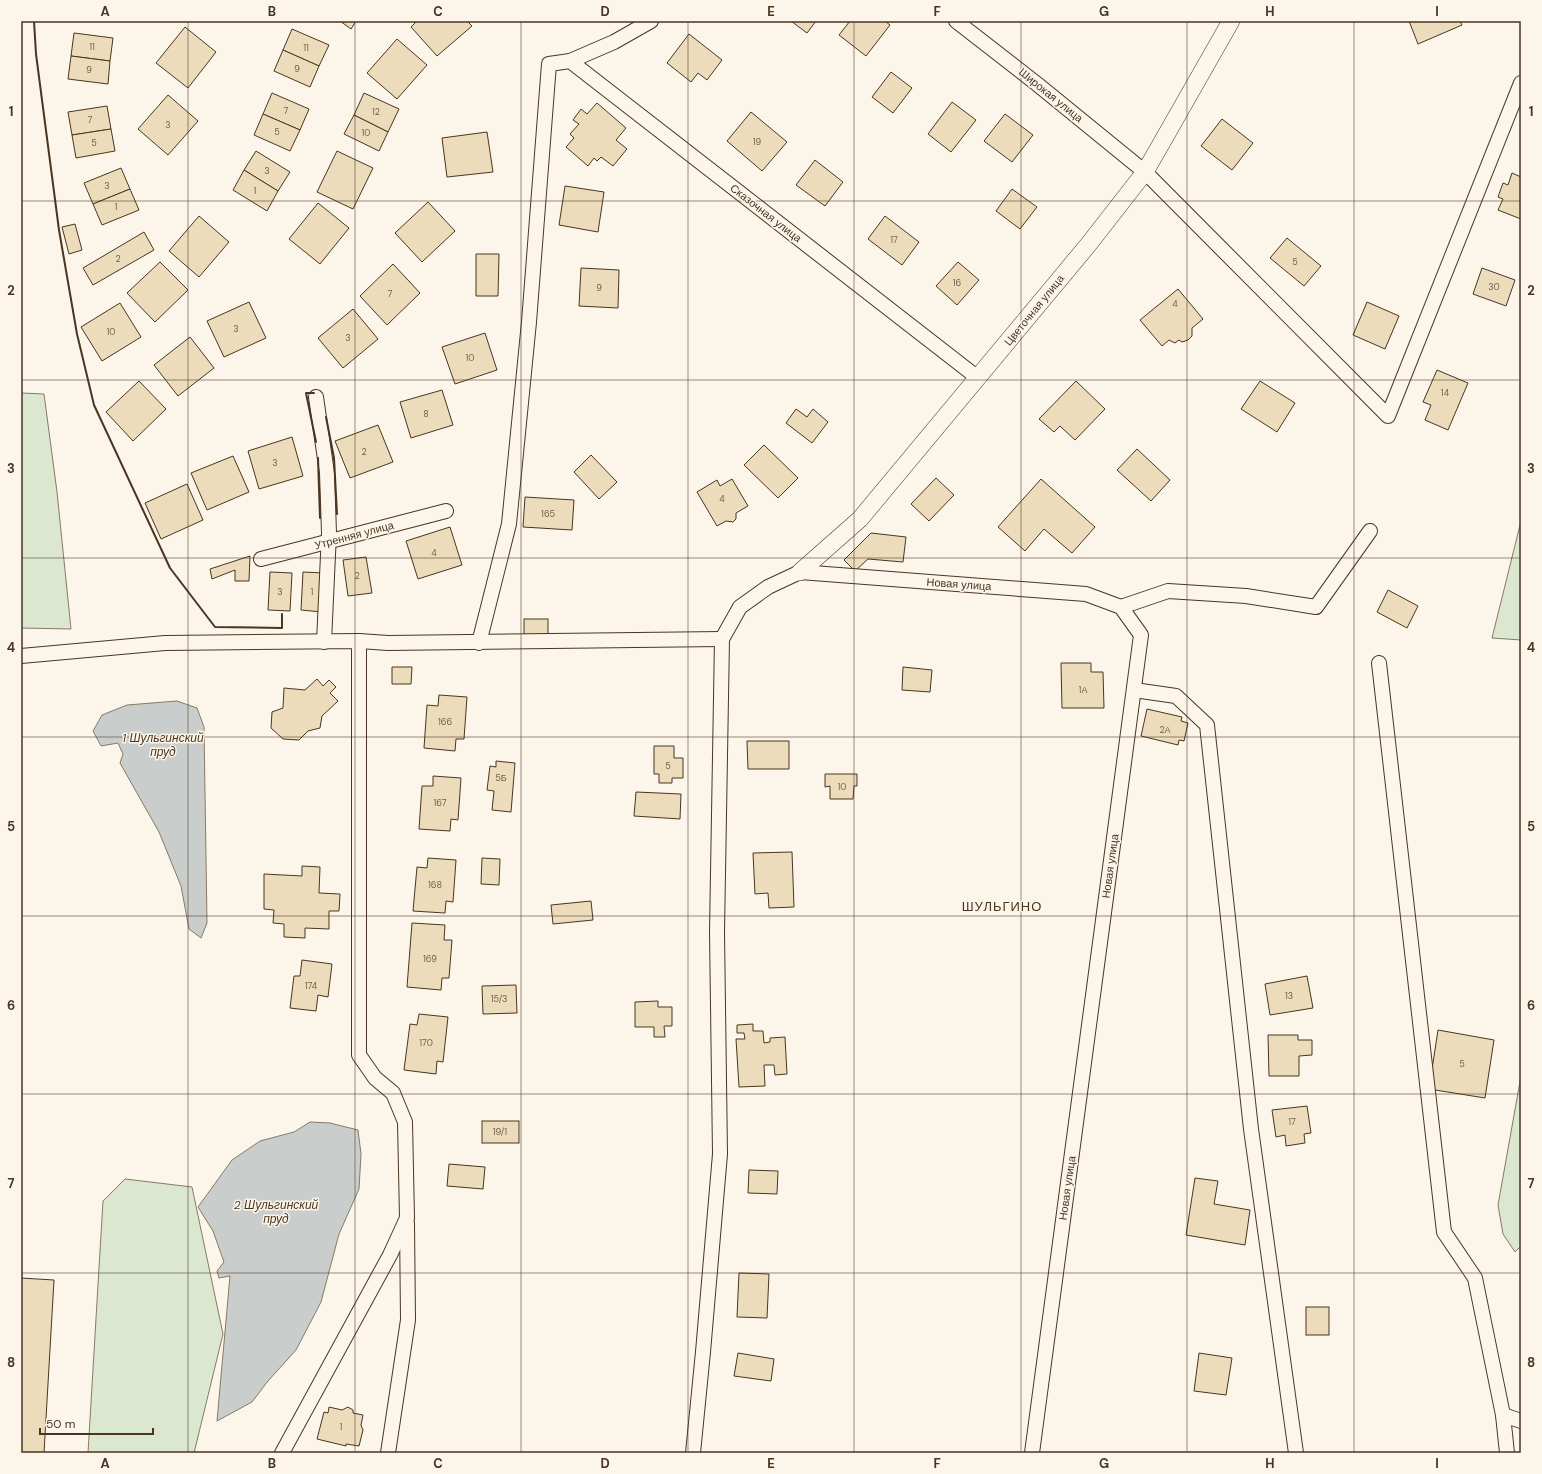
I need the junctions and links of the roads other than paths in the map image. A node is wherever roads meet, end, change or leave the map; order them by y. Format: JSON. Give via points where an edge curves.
{"nodes":[{"id":1,"x":650,"y":21,"type":"edge"},
{"id":2,"x":956,"y":21,"type":"edge"},
{"id":3,"x":1231,"y":21,"type":"edge"},
{"id":4,"x":570,"y":61,"type":"junction"},
{"id":5,"x":1521,"y":82,"type":"edge"},
{"id":6,"x":1145,"y":172,"type":"junction"},
{"id":7,"x":978,"y":378,"type":"junction"},
{"id":8,"x":316,"y":397,"type":"dead end"},
{"id":9,"x":446,"y":511,"type":"dead end"},
{"id":10,"x":1370,"y":531,"type":"dead end"},
{"id":11,"x":329,"y":541,"type":"junction"},
{"id":12,"x":261,"y":559,"type":"dead end"},
{"id":13,"x":800,"y":572,"type":"junction"},
{"id":14,"x":1121,"y":607,"type":"junction"},
{"id":15,"x":722,"y":639,"type":"junction"},
{"id":16,"x":359,"y":641,"type":"junction"},
{"id":17,"x":324,"y":642,"type":"junction"},
{"id":18,"x":479,"y":642,"type":"junction"},
{"id":19,"x":21,"y":656,"type":"edge"},
{"id":20,"x":1379,"y":662,"type":"dead end"},
{"id":21,"x":1134,"y":690,"type":"junction"},
{"id":22,"x":407,"y":1218,"type":"junction"},
{"id":23,"x":1503,"y":1415,"type":"junction"},
{"id":24,"x":1521,"y":1421,"type":"edge"},
{"id":25,"x":282,"y":1453,"type":"edge"},
{"id":26,"x":388,"y":1453,"type":"edge"},
{"id":27,"x":693,"y":1453,"type":"edge"},
{"id":28,"x":1032,"y":1453,"type":"edge"},
{"id":29,"x":1296,"y":1453,"type":"edge"},
{"id":30,"x":1507,"y":1453,"type":"edge"}],
"edges":[{"from":1,"to":4,"type":"street","via":[[614,42]]},
{"from":2,"to":6,"type":"street","name":"Широкая улица"},
{"from":3,"to":6,"type":"street","name":"Цветочная улица"},
{"from":4,"to":7,"type":"street","name":"Сказочная улица"},
{"from":4,"to":18,"type":"street","via":[[549,64],[529,322],[509,524]]},
{"from":5,"to":6,"type":"street","name":"Широкая улица","via":[[1388,416]]},
{"from":6,"to":7,"type":"street","name":"Цветочная улица"},
{"from":7,"to":13,"type":"street","name":"Цветочная улица","via":[[860,519]]},
{"from":8,"to":11,"type":"street","via":[[327,473]]},
{"from":9,"to":11,"type":"street","name":"Утренняя улица"},
{"from":10,"to":14,"type":"street","via":[[1316,607],[1246,596],[1168,591]]},
{"from":11,"to":12,"type":"street","name":"Утренняя улица"},
{"from":11,"to":17,"type":"street"},
{"from":13,"to":14,"type":"street","name":"Новая улица","via":[[1086,594]]},
{"from":13,"to":15,"type":"street","via":[[768,587],[740,607]]},
{"from":14,"to":21,"type":"street","name":"Новая улица","via":[[1141,635]]},
{"from":15,"to":18,"type":"street"},
{"from":15,"to":27,"type":"street","via":[[717,932],[720,1154]]},
{"from":16,"to":17,"type":"street"},
{"from":16,"to":18,"type":"street"},
{"from":16,"to":22,"type":"street","via":[[359,1055],[375,1078],[392,1092],[405,1122]]},
{"from":17,"to":19,"type":"street","via":[[165,643]]},
{"from":20,"to":23,"type":"street","via":[[1444,1232],[1475,1278]]},
{"from":21,"to":28,"type":"street","name":"Новая улица"},
{"from":21,"to":29,"type":"street","via":[[1176,696],[1207,725],[1251,1129]]},
{"from":22,"to":25,"type":"street","via":[[390,1255]]},
{"from":22,"to":26,"type":"street","via":[[408,1320]]},
{"from":23,"to":24,"type":"street"},
{"from":23,"to":30,"type":"street"}]}
